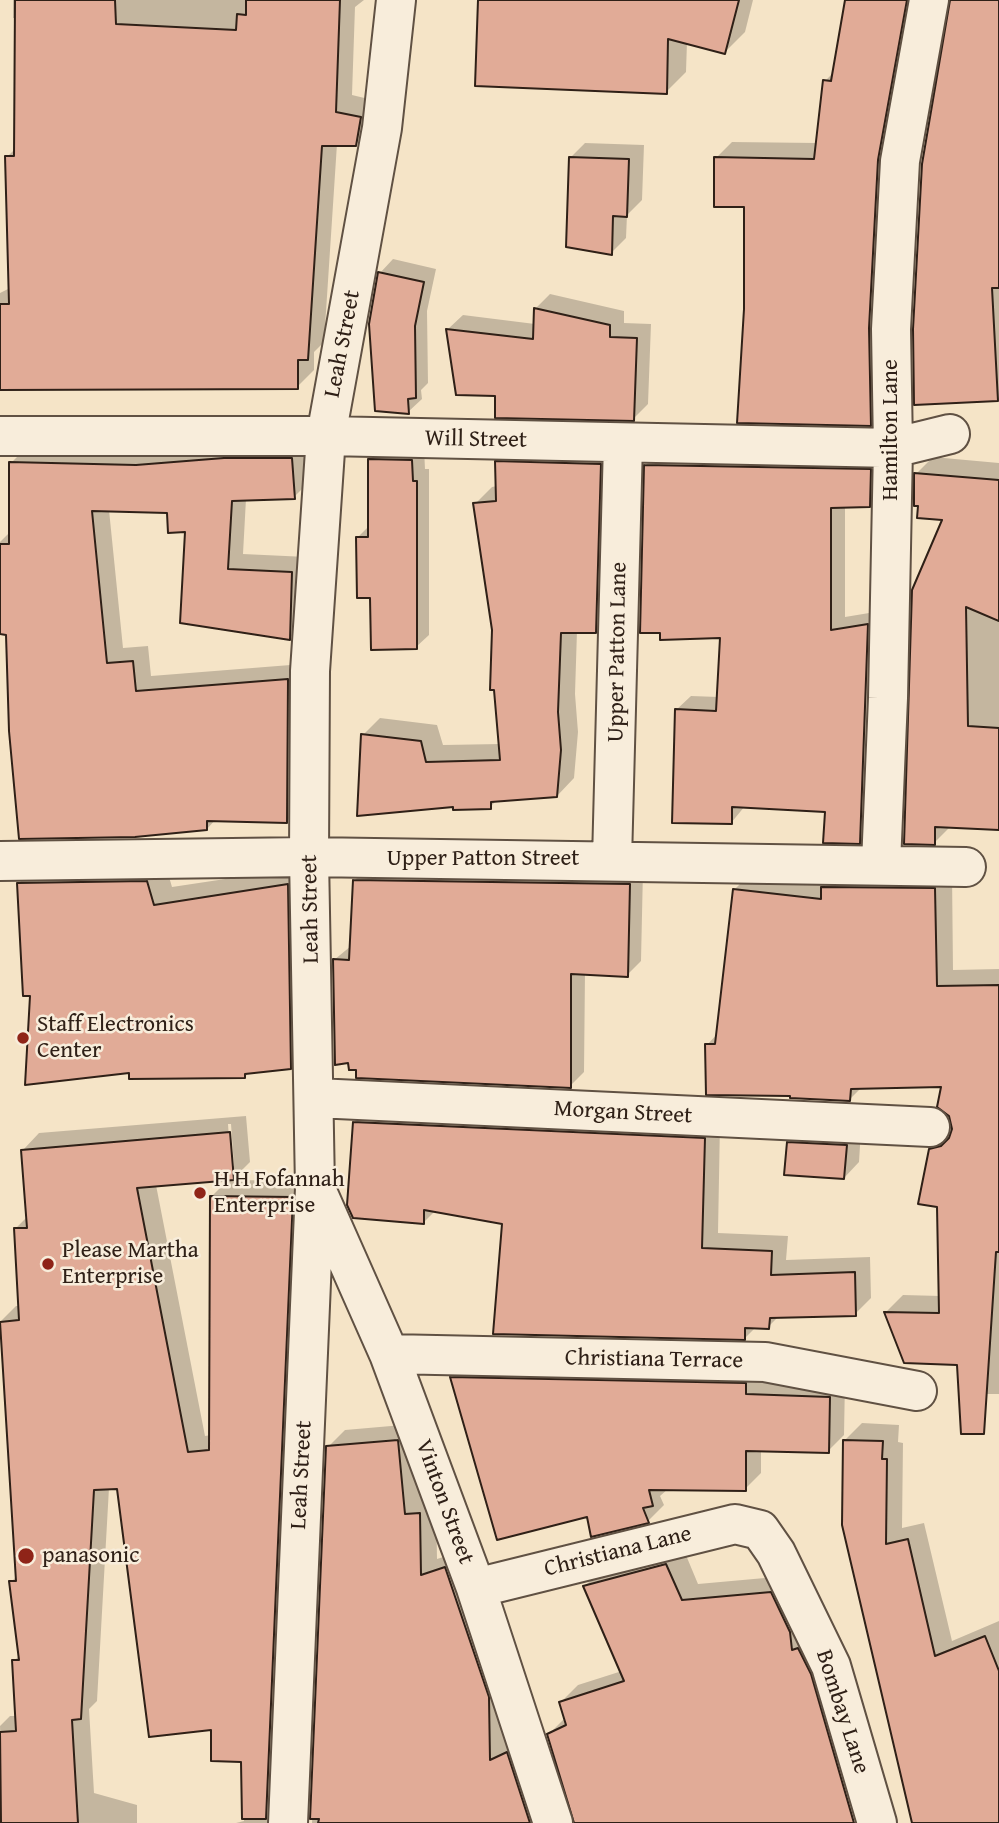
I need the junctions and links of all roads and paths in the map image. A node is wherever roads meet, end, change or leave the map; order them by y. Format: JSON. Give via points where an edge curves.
{"nodes":[{"id":1,"x":396,"y":0,"type":"edge"},
{"id":2,"x":929,"y":0,"type":"edge"},
{"id":3,"x":950,"y":434,"type":"dead end"},
{"id":4,"x":0,"y":436,"type":"edge"},
{"id":5,"x":326,"y":436,"type":"junction"},
{"id":6,"x":623,"y":443,"type":"junction"},
{"id":7,"x":893,"y":448,"type":"junction"},
{"id":8,"x":309,"y":858,"type":"junction"},
{"id":9,"x":0,"y":860,"type":"edge"},
{"id":10,"x":612,"y":860,"type":"junction"},
{"id":11,"x":881,"y":864,"type":"junction"},
{"id":12,"x":966,"y":867,"type":"dead end"},
{"id":13,"x":316,"y":1098,"type":"junction"},
{"id":14,"x":930,"y":1127,"type":"dead end"},
{"id":15,"x":315,"y":1188,"type":"junction"},
{"id":16,"x":389,"y":1353,"type":"junction"},
{"id":17,"x":918,"y":1391,"type":"dead end"},
{"id":18,"x":760,"y":1530,"type":"joint"},
{"id":19,"x":476,"y":1588,"type":"junction"},
{"id":20,"x":288,"y":1823,"type":"edge"},
{"id":21,"x":553,"y":1823,"type":"edge"},
{"id":22,"x":877,"y":1823,"type":"edge"}],
"edges":[{"from":1,"to":5,"type":"street","name":"Leah Street","via":[[382,128]]},
{"from":2,"to":7,"type":"street","name":"Hamilton Lane","via":[[900,161],[891,329]]},
{"from":3,"to":7,"type":"street","name":"Will Street"},
{"from":4,"to":5,"type":"street","name":"Will Street"},
{"from":5,"to":6,"type":"street","name":"Will Street"},
{"from":5,"to":8,"type":"street","name":"Leah Street","via":[[310,671]]},
{"from":6,"to":7,"type":"street","name":"Will Street"},
{"from":6,"to":10,"type":"street","name":"Upper Patton Lane"},
{"from":7,"to":11,"type":"street","name":"Hamilton Lane"},
{"from":8,"to":9,"type":"street","name":"Upper Patton Street"},
{"from":8,"to":10,"type":"street","name":"Upper Patton Street"},
{"from":8,"to":13,"type":"street","name":"Leah Street"},
{"from":10,"to":11,"type":"street","name":"Upper Patton Street"},
{"from":11,"to":12,"type":"street","name":"Upper Patton Street"},
{"from":13,"to":14,"type":"street","name":"Morgan Street"},
{"from":13,"to":15,"type":"street","name":"Leah Street"},
{"from":15,"to":16,"type":"street","name":"Vinton Street"},
{"from":15,"to":20,"type":"street","name":"Leah Street"},
{"from":16,"to":17,"type":"street","name":"Christiana Terrace","via":[[765,1362]]},
{"from":16,"to":19,"type":"street","name":"Vinton Street"},
{"from":18,"to":19,"type":"street","name":"Christiana Lane","via":[[735,1524]]},
{"from":18,"to":22,"type":"street","name":"Bombay Lane","via":[[831,1665]]},
{"from":19,"to":21,"type":"street","name":"Vinton Street"}]}
